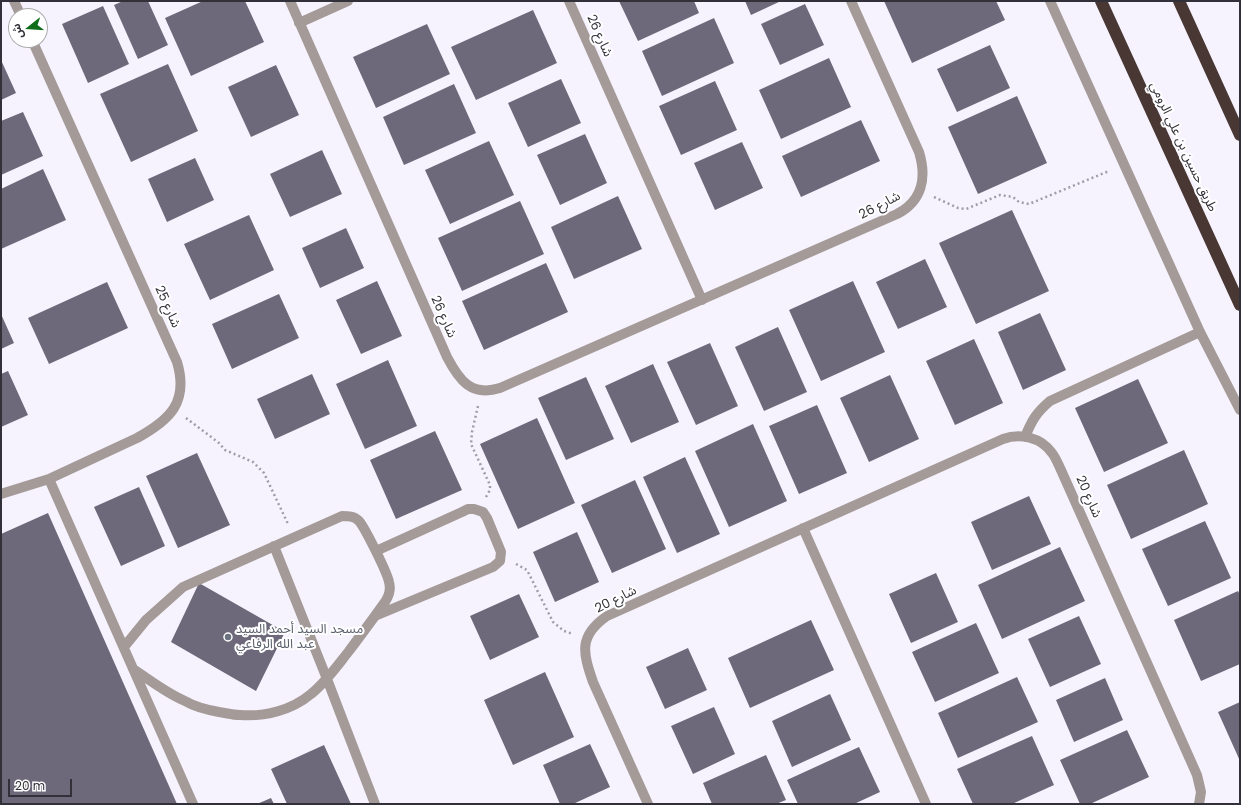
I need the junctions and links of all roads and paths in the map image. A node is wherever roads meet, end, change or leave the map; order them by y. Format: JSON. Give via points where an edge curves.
{"nodes":[{"id":1,"x":290,"y":1,"type":"edge"},
{"id":2,"x":348,"y":1,"type":"edge"},
{"id":3,"x":569,"y":1,"type":"edge"},
{"id":4,"x":851,"y":1,"type":"edge"},
{"id":5,"x":1050,"y":1,"type":"edge"},
{"id":6,"x":1101,"y":1,"type":"edge"},
{"id":7,"x":1179,"y":1,"type":"edge"},
{"id":8,"x":299,"y":23,"type":"junction"},
{"id":9,"x":36,"y":48,"type":"edge"},
{"id":10,"x":1240,"y":135,"type":"edge"},
{"id":11,"x":1124,"y":164,"type":"junction"},
{"id":12,"x":920,"y":191,"type":"junction"},
{"id":13,"x":702,"y":300,"type":"junction"},
{"id":14,"x":1240,"y":305,"type":"edge"},
{"id":15,"x":1200,"y":332,"type":"junction"},
{"id":16,"x":482,"y":390,"type":"junction"},
{"id":17,"x":174,"y":408,"type":"junction"},
{"id":18,"x":1240,"y":410,"type":"edge"},
{"id":19,"x":1025,"y":437,"type":"junction"},
{"id":20,"x":49,"y":479,"type":"junction"},
{"id":21,"x":1,"y":494,"type":"edge"},
{"id":22,"x":478,"y":510,"type":"junction"},
{"id":23,"x":803,"y":528,"type":"junction"},
{"id":24,"x":294,"y":537,"type":"junction"},
{"id":25,"x":274,"y":546,"type":"junction"},
{"id":26,"x":376,"y":552,"type":"junction"},
{"id":27,"x":500,"y":561,"type":"junction"},
{"id":28,"x":376,"y":616,"type":"junction"},
{"id":29,"x":587,"y":638,"type":"junction"},
{"id":30,"x":124,"y":647,"type":"junction"},
{"id":31,"x":133,"y":669,"type":"junction"},
{"id":32,"x":327,"y":679,"type":"junction"},
{"id":33,"x":193,"y":804,"type":"edge"},
{"id":34,"x":375,"y":804,"type":"edge"},
{"id":35,"x":648,"y":804,"type":"edge"},
{"id":36,"x":926,"y":804,"type":"edge"},
{"id":37,"x":1199,"y":804,"type":"edge"}],
"edges":[{"from":1,"to":8,"type":"street","name":"شارع 26"},
{"from":2,"to":8,"type":"street"},
{"from":3,"to":13,"type":"street","name":"شارع 26"},
{"from":4,"to":12,"type":"street","name":"شارع 26","via":[[923,163]]},
{"from":5,"to":11,"type":"street"},
{"from":6,"to":14,"type":"highway","name":"طريق حسين بن علي الرومي"},
{"from":7,"to":10,"type":"highway"},
{"from":8,"to":16,"type":"street","name":"شارع 26","via":[[447,358],[459,377],[473,388]]},
{"from":9,"to":17,"type":"street","name":"شارع 25","via":[[177,362],[181,389]]},
{"from":11,"to":12,"type":"path","via":[[1029,204],[1000,195],[966,209]]},
{"from":11,"to":15,"type":"street"},
{"from":12,"to":13,"type":"street","name":"شارع 26","via":[[909,206],[897,214]]},
{"from":13,"to":16,"type":"street","name":"شارع 26","via":[[500,388]]},
{"from":15,"to":18,"type":"street"},
{"from":15,"to":19,"type":"street","via":[[1050,401],[1032,419]]},
{"from":16,"to":22,"type":"path","via":[[471,444],[490,490]]},
{"from":17,"to":20,"type":"street","name":"شارع 25","via":[[163,422],[150,431]]},
{"from":17,"to":24,"type":"path","via":[[225,450],[253,462],[264,473]]},
{"from":19,"to":23,"type":"street","name":"شارع 20","via":[[1003,439]]},
{"from":19,"to":37,"type":"street","name":"شارع 20","via":[[1046,446],[1061,470],[1197,775],[1201,792]]},
{"from":20,"to":21,"type":"street","name":"شارع 25"},
{"from":20,"to":30,"type":"street"},
{"from":22,"to":26,"type":"street","via":[[468,509]]},
{"from":22,"to":27,"type":"street","via":[[487,518],[500,548]]},
{"from":23,"to":29,"type":"street","name":"شارع 20","via":[[607,616],[594,626]]},
{"from":23,"to":36,"type":"street"},
{"from":24,"to":25,"type":"street"},
{"from":24,"to":26,"type":"street","via":[[342,516],[348,516],[358,520]]},
{"from":25,"to":30,"type":"street","via":[[183,587],[146,620]]},
{"from":25,"to":32,"type":"street"},
{"from":26,"to":28,"type":"street","via":[[388,576],[390,589]]},
{"from":27,"to":28,"type":"street","via":[[493,568]]},
{"from":27,"to":29,"type":"path","via":[[518,564],[527,570],[553,622],[564,631]]},
{"from":28,"to":32,"type":"street"},
{"from":29,"to":35,"type":"street","via":[[585,653],[593,682]]},
{"from":30,"to":31,"type":"street"},
{"from":31,"to":32,"type":"street","via":[[186,702],[240,716],[268,714],[294,705]]},
{"from":31,"to":33,"type":"street"},
{"from":32,"to":34,"type":"street"}]}
